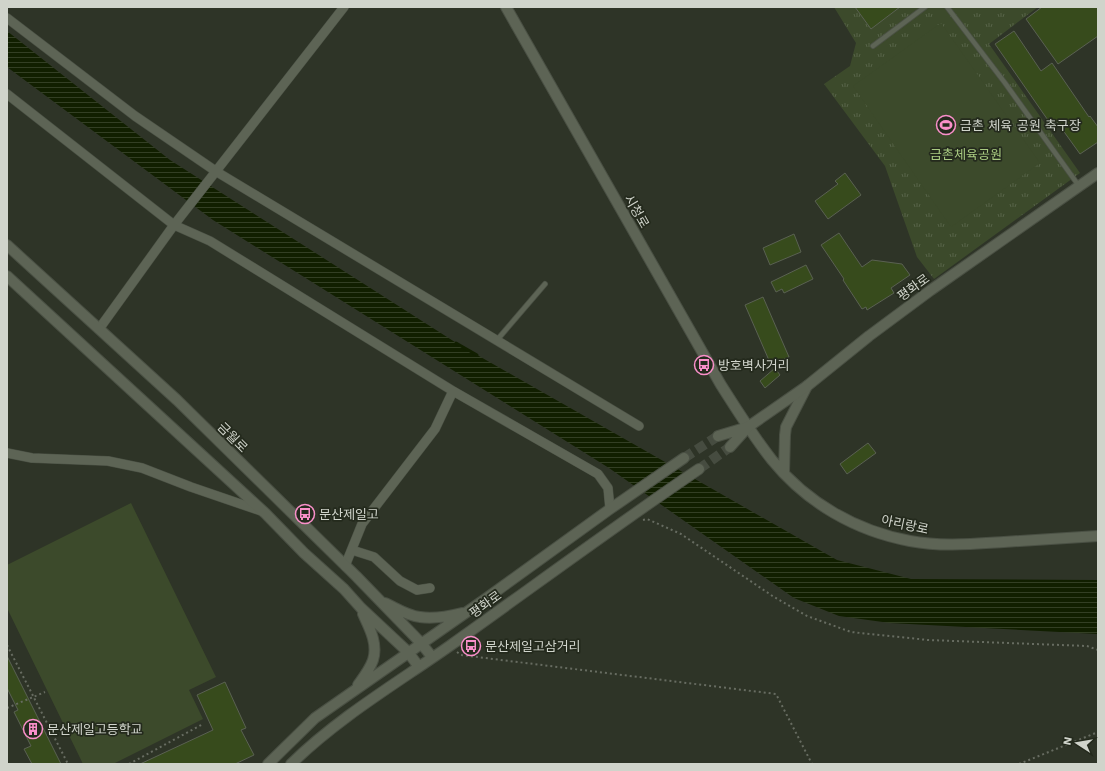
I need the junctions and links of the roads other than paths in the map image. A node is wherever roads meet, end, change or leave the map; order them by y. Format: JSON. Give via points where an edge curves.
{"nodes":[{"id":1,"x":344,"y":7,"type":"edge"},
{"id":2,"x":506,"y":7,"type":"edge"},
{"id":3,"x":925,"y":7,"type":"edge"},
{"id":4,"x":947,"y":7,"type":"edge"},
{"id":5,"x":7,"y":18,"type":"edge"},
{"id":6,"x":873,"y":46,"type":"dead end"},
{"id":7,"x":7,"y":94,"type":"edge"},
{"id":8,"x":215,"y":174,"type":"junction"},
{"id":9,"x":1098,"y":174,"type":"edge"},
{"id":10,"x":1080,"y":187,"type":"junction"},
{"id":11,"x":176,"y":222,"type":"junction"},
{"id":12,"x":7,"y":244,"type":"edge"},
{"id":13,"x":7,"y":276,"type":"edge"},
{"id":14,"x":545,"y":284,"type":"dead end"},
{"id":15,"x":99,"y":329,"type":"junction"},
{"id":16,"x":497,"y":340,"type":"junction"},
{"id":17,"x":807,"y":386,"type":"junction"},
{"id":18,"x":453,"y":391,"type":"junction"},
{"id":19,"x":639,"y":426,"type":"dead end"},
{"id":20,"x":748,"y":427,"type":"junction"},
{"id":21,"x":718,"y":436,"type":"tunnel mouth"},
{"id":22,"x":730,"y":447,"type":"tunnel mouth"},
{"id":23,"x":7,"y":453,"type":"edge"},
{"id":24,"x":684,"y":458,"type":"tunnel mouth"},
{"id":25,"x":699,"y":469,"type":"tunnel mouth"},
{"id":26,"x":784,"y":473,"type":"junction"},
{"id":27,"x":610,"y":509,"type":"junction"},
{"id":28,"x":266,"y":513,"type":"junction"},
{"id":29,"x":1098,"y":536,"type":"edge"},
{"id":30,"x":352,"y":550,"type":"junction"},
{"id":31,"x":345,"y":566,"type":"junction"},
{"id":32,"x":430,"y":588,"type":"dead end"},
{"id":33,"x":377,"y":599,"type":"junction"},
{"id":34,"x":361,"y":608,"type":"junction"},
{"id":35,"x":467,"y":611,"type":"junction"},
{"id":36,"x":421,"y":643,"type":"junction"},
{"id":37,"x":408,"y":652,"type":"junction"},
{"id":38,"x":432,"y":657,"type":"junction"},
{"id":39,"x":419,"y":666,"type":"junction"},
{"id":40,"x":356,"y":689,"type":"junction"},
{"id":41,"x":268,"y":764,"type":"edge"},
{"id":42,"x":291,"y":764,"type":"edge"}],
"edges":[{"from":1,"to":8,"type":"street"},
{"from":2,"to":20,"type":"main road","name":"시청로"},
{"from":3,"to":6,"type":"lane"},
{"from":4,"to":10,"type":"lane"},
{"from":5,"to":8,"type":"street","via":[[134,116]]},
{"from":7,"to":11,"type":"street"},
{"from":8,"to":11,"type":"street"},
{"from":8,"to":16,"type":"street"},
{"from":9,"to":10,"type":"main road","name":"평화로"},
{"from":10,"to":17,"type":"main road","name":"평화로","via":[[862,341]]},
{"from":11,"to":15,"type":"street"},
{"from":11,"to":18,"type":"street"},
{"from":12,"to":15,"type":"main road","name":"금월로"},
{"from":13,"to":28,"type":"main road"},
{"from":14,"to":16,"type":"lane"},
{"from":15,"to":31,"type":"main road","name":"금월로","via":[[177,400]]},
{"from":16,"to":19,"type":"street"},
{"from":17,"to":20,"type":"main road","name":"평화로"},
{"from":17,"to":26,"type":"main road","via":[[786,426]]},
{"from":18,"to":27,"type":"street","via":[[598,474],[608,488]]},
{"from":18,"to":30,"type":"street","via":[[435,429],[362,524]]},
{"from":20,"to":21,"type":"main road","name":"평화로"},
{"from":20,"to":22,"type":"main road","name":"평화로"},
{"from":20,"to":26,"type":"main road","name":"아리랑로","via":[[772,461]]},
{"from":23,"to":28,"type":"street","via":[[32,458],[108,461],[142,468]]},
{"from":24,"to":27,"type":"main road","name":"평화로"},
{"from":25,"to":38,"type":"main road","name":"평화로"},
{"from":26,"to":29,"type":"main road","name":"아리랑로","via":[[813,500],[846,521],[884,535],[910,541],[968,544]]},
{"from":27,"to":35,"type":"main road","name":"평화로"},
{"from":28,"to":34,"type":"main road"},
{"from":30,"to":31,"type":"street"},
{"from":30,"to":32,"type":"street","via":[[374,557],[400,581],[417,590]]},
{"from":31,"to":33,"type":"main road","name":"금월로"},
{"from":33,"to":35,"type":"main road","via":[[421,618],[451,616]]},
{"from":33,"to":36,"type":"main road","name":"금월로"},
{"from":34,"to":37,"type":"main road"},
{"from":34,"to":40,"type":"main road","via":[[373,634],[374,650],[372,661]]},
{"from":35,"to":36,"type":"main road","name":"평화로"},
{"from":36,"to":37,"type":"main road","name":"평화로"},
{"from":36,"to":38,"type":"main road","name":"금월로"},
{"from":37,"to":39,"type":"main road"},
{"from":37,"to":40,"type":"main road","name":"평화로"},
{"from":38,"to":39,"type":"main road","name":"평화로"},
{"from":39,"to":42,"type":"main road","name":"평화로","via":[[354,711]]},
{"from":40,"to":41,"type":"main road","name":"평화로","via":[[315,718]]}]}
